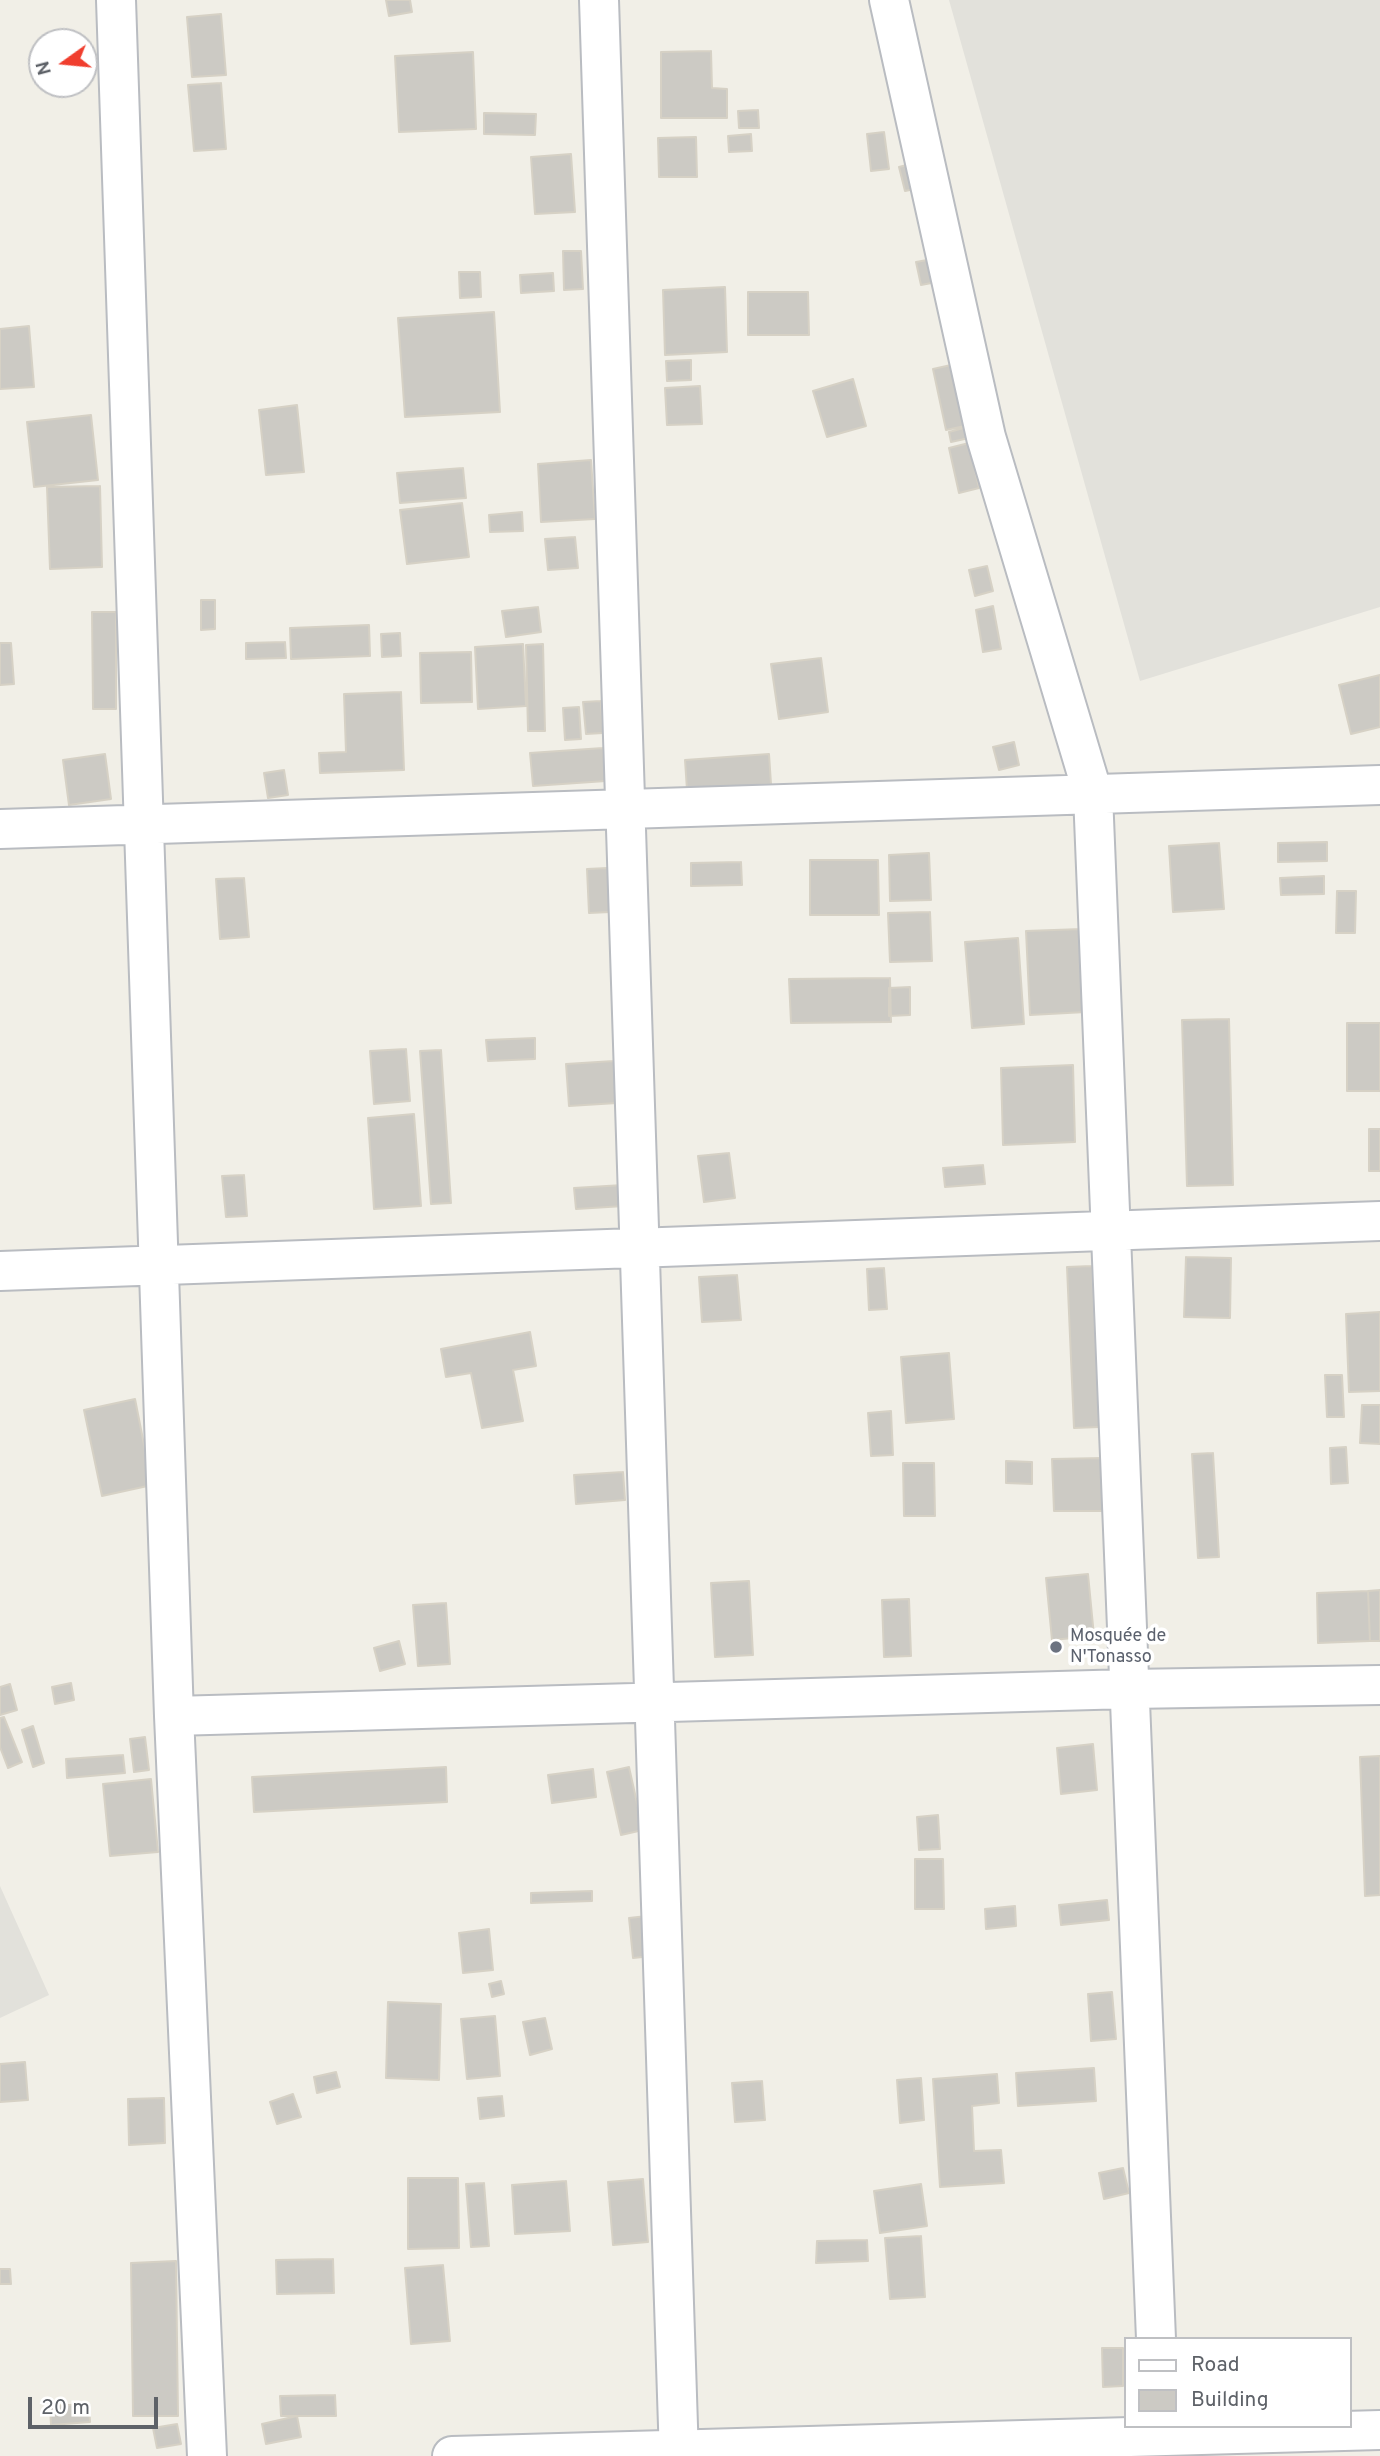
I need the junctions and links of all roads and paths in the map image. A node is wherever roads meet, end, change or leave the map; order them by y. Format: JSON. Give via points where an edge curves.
{"nodes":[{"id":1,"x":116,"y":0,"type":"edge"},
{"id":2,"x":599,"y":0,"type":"edge"},
{"id":3,"x":889,"y":0,"type":"edge"},
{"id":4,"x":1380,"y":785,"type":"edge"},
{"id":5,"x":1093,"y":794,"type":"junction"},
{"id":6,"x":625,"y":809,"type":"junction"},
{"id":7,"x":144,"y":824,"type":"junction"},
{"id":8,"x":0,"y":829,"type":"edge"},
{"id":9,"x":1380,"y":1221,"type":"edge"},
{"id":10,"x":1111,"y":1231,"type":"junction"},
{"id":11,"x":639,"y":1246,"type":"junction"},
{"id":12,"x":159,"y":1263,"type":"junction"},
{"id":13,"x":0,"y":1270,"type":"edge"},
{"id":14,"x":1380,"y":1685,"type":"edge"},
{"id":15,"x":1129,"y":1689,"type":"junction"},
{"id":16,"x":654,"y":1703,"type":"junction"},
{"id":17,"x":174,"y":1716,"type":"junction"},
{"id":18,"x":1156,"y":2337,"type":"edge"},
{"id":19,"x":1380,"y":2430,"type":"edge"},
{"id":20,"x":1160,"y":2439,"type":"edge"},
{"id":21,"x":679,"y":2453,"type":"edge"},
{"id":22,"x":207,"y":2456,"type":"edge"},
{"id":23,"x":452,"y":2456,"type":"edge"}],
"edges":[{"from":1,"to":7,"type":"street"},
{"from":2,"to":6,"type":"street"},
{"from":3,"to":5,"type":"street","via":[[986,437]]},
{"from":4,"to":5,"type":"street"},
{"from":5,"to":6,"type":"street"},
{"from":5,"to":10,"type":"street"},
{"from":6,"to":7,"type":"street"},
{"from":6,"to":11,"type":"street"},
{"from":7,"to":8,"type":"street"},
{"from":7,"to":12,"type":"street"},
{"from":9,"to":10,"type":"street"},
{"from":10,"to":11,"type":"street"},
{"from":10,"to":15,"type":"street"},
{"from":11,"to":12,"type":"street"},
{"from":11,"to":16,"type":"street"},
{"from":12,"to":13,"type":"street"},
{"from":12,"to":17,"type":"street"},
{"from":14,"to":15,"type":"street"},
{"from":15,"to":16,"type":"street"},
{"from":15,"to":18,"type":"street"},
{"from":16,"to":17,"type":"street"},
{"from":16,"to":21,"type":"street"},
{"from":17,"to":22,"type":"street"},
{"from":19,"to":20,"type":"street"},
{"from":20,"to":21,"type":"street"},
{"from":21,"to":23,"type":"street"}]}
